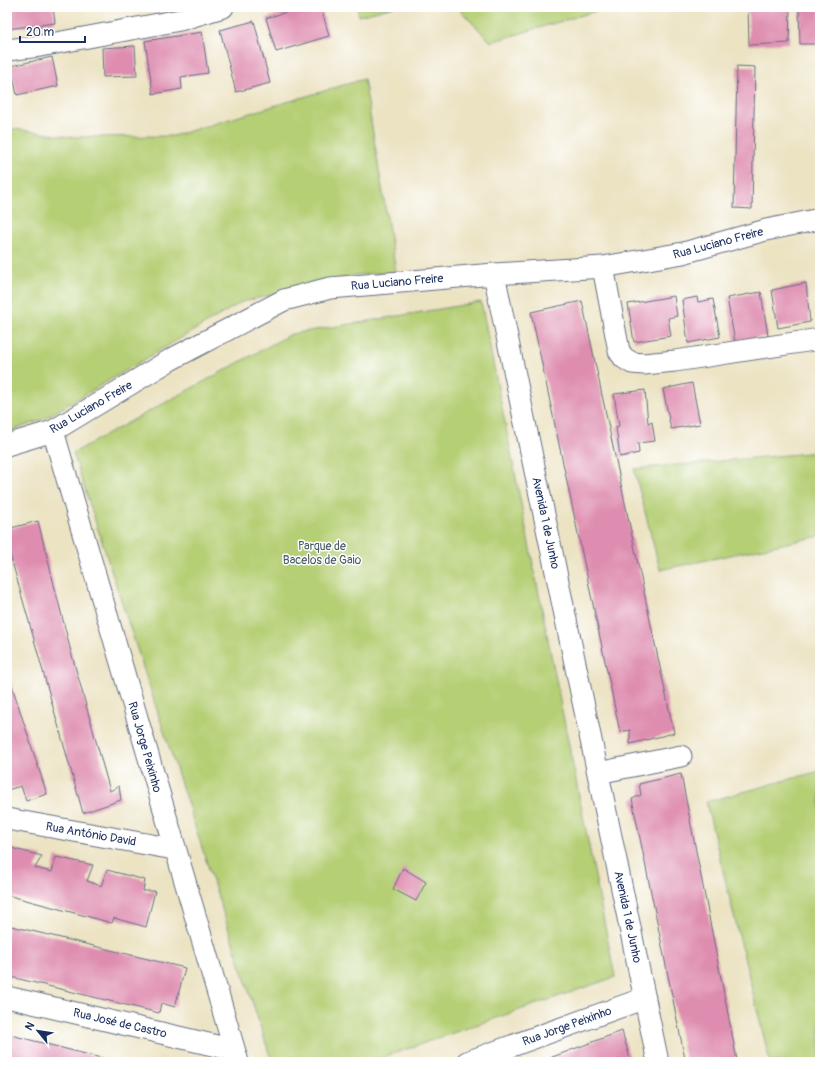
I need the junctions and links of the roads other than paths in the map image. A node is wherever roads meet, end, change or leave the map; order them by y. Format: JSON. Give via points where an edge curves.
{"nodes":[{"id":1,"x":223,"y":7,"type":"edge"},
{"id":2,"x":7,"y":50,"type":"edge"},
{"id":3,"x":820,"y":219,"type":"edge"},
{"id":4,"x":604,"y":268,"type":"junction"},
{"id":5,"x":494,"y":274,"type":"junction"},
{"id":6,"x":820,"y":340,"type":"edge"},
{"id":7,"x":53,"y":431,"type":"junction"},
{"id":8,"x":7,"y":445,"type":"edge"},
{"id":9,"x":681,"y":756,"type":"dead end"},
{"id":10,"x":598,"y":773,"type":"junction"},
{"id":11,"x":7,"y":820,"type":"edge"},
{"id":12,"x":174,"y":849,"type":"junction"},
{"id":13,"x":7,"y":997,"type":"edge"},
{"id":14,"x":645,"y":998,"type":"junction"},
{"id":15,"x":236,"y":1056,"type":"edge"},
{"id":16,"x":467,"y":1062,"type":"edge"},
{"id":17,"x":658,"y":1062,"type":"edge"}],
"edges":[{"from":1,"to":2,"type":"street","via":[[180,20]]},
{"from":3,"to":4,"type":"street","name":"Rua Luciano Freire","via":[[766,230],[683,253]]},
{"from":4,"to":5,"type":"street","name":"Rua Luciano Freire"},
{"from":4,"to":6,"type":"street","via":[[619,351],[632,363],[675,361]]},
{"from":5,"to":7,"type":"street","name":"Rua Luciano Freire","via":[[330,288],[284,300],[170,360]]},
{"from":5,"to":10,"type":"street","name":"Avenida 1 de Junho"},
{"from":7,"to":8,"type":"street","name":"Rua Luciano Freire"},
{"from":7,"to":12,"type":"street","name":"Rua Jorge Peixinho"},
{"from":9,"to":10,"type":"street"},
{"from":10,"to":14,"type":"street","name":"Avenida 1 de Junho"},
{"from":11,"to":12,"type":"street","name":"Rua António David"},
{"from":12,"to":15,"type":"street","name":"Rua Jorge Peixinho"},
{"from":13,"to":15,"type":"street","name":"Rua José de Castro"},
{"from":14,"to":16,"type":"street","name":"Rua Jorge Peixinho"},
{"from":14,"to":17,"type":"street","name":"Avenida 1 de Junho"}]}
